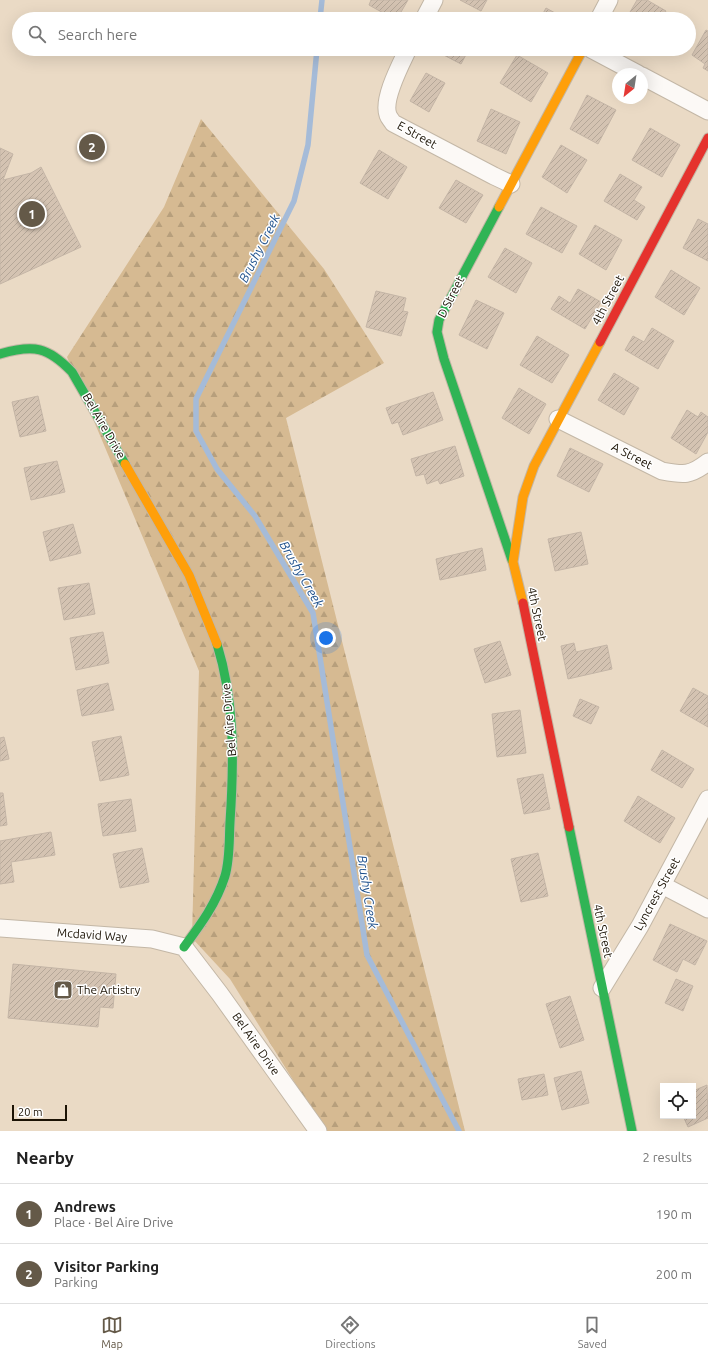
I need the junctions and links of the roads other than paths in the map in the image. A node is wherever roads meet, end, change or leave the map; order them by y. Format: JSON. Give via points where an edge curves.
{"nodes":[{"id":1,"x":434,"y":0,"type":"edge"},
{"id":2,"x":609,"y":0,"type":"edge"},
{"id":3,"x":428,"y":12,"type":"edge"},
{"id":4,"x":603,"y":12,"type":"edge"},
{"id":5,"x":405,"y":56,"type":"edge"},
{"id":6,"x":579,"y":56,"type":"edge"},
{"id":7,"x":604,"y":56,"type":"edge"},
{"id":8,"x":627,"y":68,"type":"edge"},
{"id":9,"x":648,"y":79,"type":"edge"},
{"id":10,"x":708,"y":112,"type":"edge"},
{"id":11,"x":708,"y":138,"type":"edge"},
{"id":12,"x":511,"y":184,"type":"junction"},
{"id":13,"x":0,"y":354,"type":"edge"},
{"id":14,"x":558,"y":419,"type":"junction"},
{"id":15,"x":708,"y":462,"type":"edge"},
{"id":16,"x":513,"y":562,"type":"junction"},
{"id":17,"x":708,"y":799,"type":"edge"},
{"id":18,"x":662,"y":885,"type":"junction"},
{"id":19,"x":708,"y":909,"type":"edge"},
{"id":20,"x":0,"y":928,"type":"edge"},
{"id":21,"x":184,"y":947,"type":"junction"},
{"id":22,"x":602,"y":988,"type":"junction"},
{"id":23,"x":318,"y":1131,"type":"edge"},
{"id":24,"x":632,"y":1131,"type":"edge"}],
"edges":[{"from":1,"to":3,"type":"street"},
{"from":2,"to":4,"type":"street"},
{"from":5,"to":12,"type":"street","name":"E Street","via":[[394,78],[387,107],[393,123]]},
{"from":6,"to":12,"type":"street","name":"D Street"},
{"from":7,"to":8,"type":"street"},
{"from":9,"to":10,"type":"street"},
{"from":11,"to":14,"type":"street","name":"4th Street"},
{"from":12,"to":16,"type":"street","name":"D Street","via":[[438,320],[437,332]]},
{"from":13,"to":21,"type":"street","name":"Bel Aire Drive","via":[[19,349],[39,349],[59,358],[72,372],[189,575],[224,667],[230,711],[233,775],[225,875],[207,916]]},
{"from":14,"to":15,"type":"street","name":"A Street","via":[[662,471],[688,474],[697,471]]},
{"from":14,"to":16,"type":"street","name":"4th Street","via":[[534,466],[523,497]]},
{"from":16,"to":22,"type":"street","name":"4th Street"},
{"from":17,"to":18,"type":"street","name":"Lyncrest Street"},
{"from":18,"to":19,"type":"street"},
{"from":18,"to":22,"type":"street","name":"Lyncrest Street"},
{"from":20,"to":21,"type":"street","name":"Mcdavid Way","via":[[152,939]]},
{"from":21,"to":23,"type":"street","name":"Bel Aire Drive"},
{"from":22,"to":24,"type":"street","name":"4th Street"}]}
